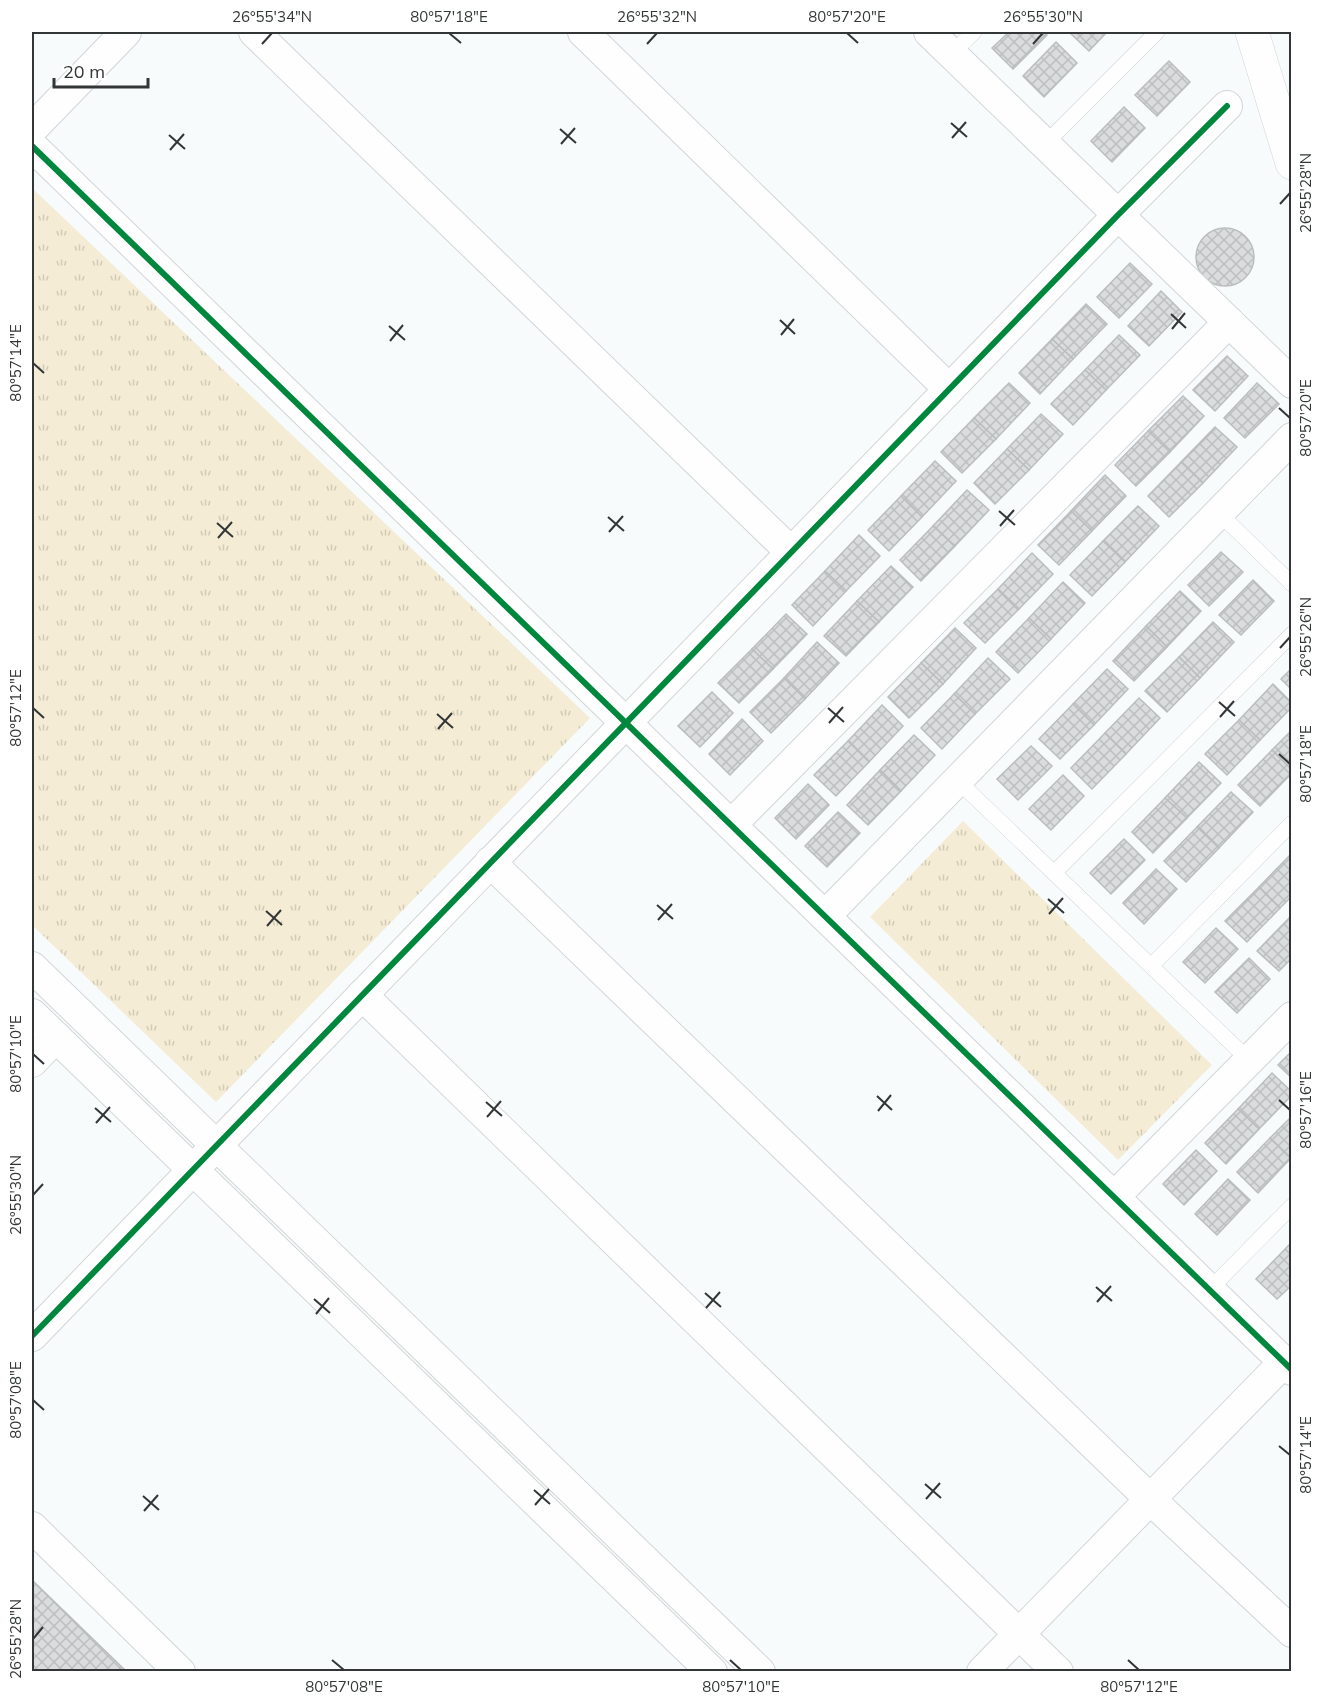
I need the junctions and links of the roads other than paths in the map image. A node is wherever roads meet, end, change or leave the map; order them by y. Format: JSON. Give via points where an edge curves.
{"nodes":[{"id":1,"x":126,"y":32,"type":"edge"},
{"id":2,"x":254,"y":32,"type":"edge"},
{"id":3,"x":583,"y":32,"type":"edge"},
{"id":4,"x":929,"y":32,"type":"edge"},
{"id":5,"x":974,"y":32,"type":"edge"},
{"id":6,"x":1157,"y":32,"type":"edge"},
{"id":7,"x":1252,"y":32,"type":"edge"},
{"id":8,"x":951,"y":54,"type":"junction"},
{"id":9,"x":1227,"y":106,"type":"dead end"},
{"id":10,"x":32,"y":129,"type":"edge"},
{"id":11,"x":1045,"y":144,"type":"junction"},
{"id":12,"x":32,"y":146,"type":"edge"},
{"id":13,"x":1292,"y":164,"type":"edge"},
{"id":14,"x":1118,"y":214,"type":"junction"},
{"id":15,"x":1229,"y":322,"type":"junction"},
{"id":16,"x":1292,"y":383,"type":"edge"},
{"id":17,"x":949,"y":389,"type":"junction"},
{"id":18,"x":1292,"y":438,"type":"edge"},
{"id":19,"x":1219,"y":513,"type":"junction"},
{"id":20,"x":791,"y":552,"type":"junction"},
{"id":21,"x":1292,"y":584,"type":"edge"},
{"id":22,"x":1292,"y":634,"type":"edge"},
{"id":23,"x":626,"y":723,"type":"junction"},
{"id":24,"x":957,"y":780,"type":"junction"},
{"id":25,"x":1292,"y":823,"type":"edge"},
{"id":26,"x":731,"y":825,"type":"junction"},
{"id":27,"x":490,"y":862,"type":"junction"},
{"id":28,"x":1054,"y":873,"type":"junction"},
{"id":29,"x":825,"y":916,"type":"junction"},
{"id":30,"x":1151,"y":966,"type":"junction"},
{"id":31,"x":32,"y":967,"type":"edge"},
{"id":32,"x":362,"y":995,"type":"junction"},
{"id":33,"x":32,"y":1014,"type":"edge"},
{"id":34,"x":1292,"y":1017,"type":"edge"},
{"id":35,"x":56,"y":1037,"type":"junction"},
{"id":36,"x":1250,"y":1061,"type":"junction"},
{"id":37,"x":32,"y":1062,"type":"edge"},
{"id":38,"x":216,"y":1145,"type":"junction"},
{"id":39,"x":192,"y":1170,"type":"junction"},
{"id":40,"x":1114,"y":1197,"type":"junction"},
{"id":41,"x":1292,"y":1206,"type":"edge"},
{"id":42,"x":1209,"y":1290,"type":"junction"},
{"id":43,"x":32,"y":1336,"type":"edge"},
{"id":44,"x":1288,"y":1366,"type":"edge"},
{"id":45,"x":1150,"y":1499,"type":"junction"},
{"id":46,"x":32,"y":1527,"type":"edge"},
{"id":47,"x":1292,"y":1632,"type":"edge"},
{"id":48,"x":1019,"y":1634,"type":"junction"},
{"id":49,"x":180,"y":1671,"type":"edge"},
{"id":50,"x":712,"y":1671,"type":"edge"},
{"id":51,"x":760,"y":1671,"type":"edge"},
{"id":52,"x":982,"y":1671,"type":"edge"},
{"id":53,"x":1058,"y":1671,"type":"edge"}],
"edges":[{"from":1,"to":10,"type":"street"},
{"from":2,"to":20,"type":"street"},
{"from":3,"to":17,"type":"street"},
{"from":4,"to":8,"type":"street"},
{"from":5,"to":8,"type":"lane"},
{"from":6,"to":11,"type":"lane"},
{"from":7,"to":13,"type":"street"},
{"from":8,"to":11,"type":"street"},
{"from":9,"to":14,"type":"street"},
{"from":11,"to":14,"type":"street"},
{"from":12,"to":23,"type":"street"},
{"from":14,"to":15,"type":"street"},
{"from":14,"to":17,"type":"street"},
{"from":15,"to":16,"type":"street"},
{"from":15,"to":26,"type":"street"},
{"from":17,"to":20,"type":"street"},
{"from":18,"to":19,"type":"street"},
{"from":19,"to":21,"type":"lane"},
{"from":19,"to":24,"type":"street"},
{"from":20,"to":23,"type":"street"},
{"from":22,"to":28,"type":"lane"},
{"from":23,"to":26,"type":"street"},
{"from":23,"to":27,"type":"street"},
{"from":24,"to":28,"type":"lane"},
{"from":24,"to":29,"type":"street"},
{"from":25,"to":30,"type":"lane"},
{"from":26,"to":29,"type":"street"},
{"from":27,"to":32,"type":"street"},
{"from":27,"to":45,"type":"street"},
{"from":28,"to":30,"type":"lane"},
{"from":29,"to":40,"type":"street"},
{"from":30,"to":36,"type":"lane"},
{"from":31,"to":38,"type":"street"},
{"from":32,"to":38,"type":"street"},
{"from":32,"to":48,"type":"street"},
{"from":33,"to":35,"type":"street"},
{"from":34,"to":36,"type":"street"},
{"from":35,"to":37,"type":"street"},
{"from":35,"to":39,"type":"street"},
{"from":36,"to":40,"type":"street"},
{"from":38,"to":39,"type":"street"},
{"from":38,"to":51,"type":"street"},
{"from":39,"to":43,"type":"street"},
{"from":39,"to":50,"type":"street"},
{"from":40,"to":42,"type":"street"},
{"from":41,"to":42,"type":"lane"},
{"from":42,"to":44,"type":"street"},
{"from":44,"to":45,"type":"street"},
{"from":45,"to":47,"type":"street"},
{"from":45,"to":48,"type":"street"},
{"from":46,"to":49,"type":"street"},
{"from":48,"to":52,"type":"street"},
{"from":48,"to":53,"type":"street"}]}
